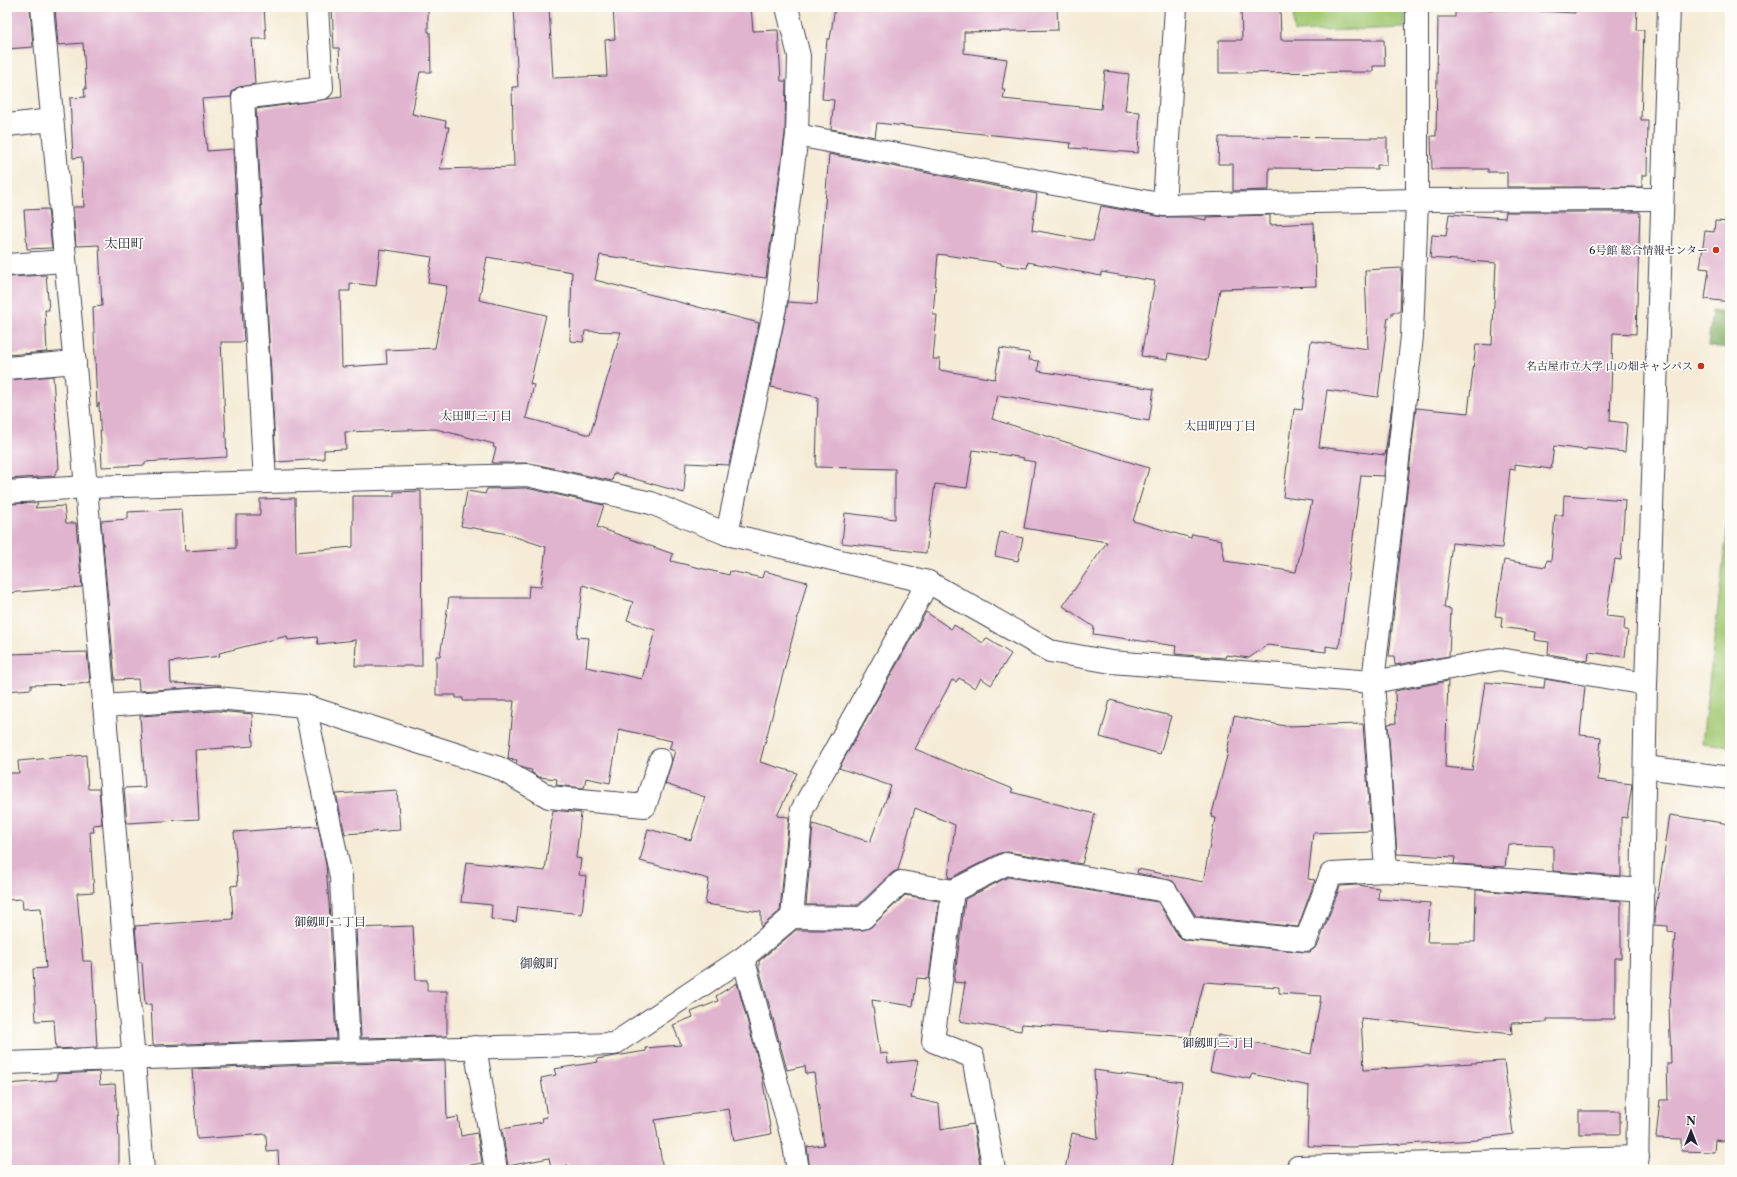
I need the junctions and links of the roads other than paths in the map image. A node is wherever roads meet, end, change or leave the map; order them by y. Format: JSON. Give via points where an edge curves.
{"nodes":[{"id":1,"x":42,"y":7,"type":"edge"},
{"id":2,"x":316,"y":7,"type":"edge"},
{"id":3,"x":787,"y":7,"type":"edge"},
{"id":4,"x":1176,"y":7,"type":"edge"},
{"id":5,"x":1417,"y":7,"type":"edge"},
{"id":6,"x":1669,"y":7,"type":"edge"},
{"id":7,"x":52,"y":120,"type":"junction"},
{"id":8,"x":7,"y":125,"type":"edge"},
{"id":9,"x":797,"y":135,"type":"junction"},
{"id":10,"x":1662,"y":199,"type":"junction"},
{"id":11,"x":1417,"y":200,"type":"junction"},
{"id":12,"x":1164,"y":205,"type":"junction"},
{"id":13,"x":65,"y":260,"type":"junction"},
{"id":14,"x":7,"y":265,"type":"edge"},
{"id":15,"x":75,"y":362,"type":"junction"},
{"id":16,"x":7,"y":368,"type":"edge"},
{"id":17,"x":265,"y":482,"type":"junction"},
{"id":18,"x":86,"y":487,"type":"junction"},
{"id":19,"x":7,"y":492,"type":"edge"},
{"id":20,"x":727,"y":534,"type":"junction"},
{"id":21,"x":928,"y":582,"type":"junction"},
{"id":22,"x":1373,"y":682,"type":"junction"},
{"id":23,"x":1646,"y":684,"type":"junction"},
{"id":24,"x":104,"y":706,"type":"junction"},
{"id":25,"x":305,"y":706,"type":"junction"},
{"id":26,"x":660,"y":760,"type":"dead end"},
{"id":27,"x":1645,"y":767,"type":"junction"},
{"id":28,"x":1730,"y":778,"type":"edge"},
{"id":29,"x":1386,"y":871,"type":"junction"},
{"id":30,"x":1643,"y":890,"type":"junction"},
{"id":31,"x":953,"y":891,"type":"junction"},
{"id":32,"x":792,"y":917,"type":"junction"},
{"id":33,"x":743,"y":958,"type":"junction"},
{"id":34,"x":475,"y":1047,"type":"junction"},
{"id":35,"x":349,"y":1051,"type":"junction"},
{"id":36,"x":133,"y":1058,"type":"junction"},
{"id":37,"x":7,"y":1063,"type":"edge"},
{"id":38,"x":1638,"y":1164,"type":"edge"},
{"id":39,"x":142,"y":1170,"type":"edge"},
{"id":40,"x":496,"y":1170,"type":"edge"},
{"id":41,"x":798,"y":1170,"type":"edge"},
{"id":42,"x":994,"y":1170,"type":"edge"},
{"id":43,"x":1297,"y":1170,"type":"edge"}],
"edges":[{"from":1,"to":7,"type":"street"},
{"from":2,"to":17,"type":"street","via":[[322,88],[243,98]]},
{"from":3,"to":9,"type":"street","via":[[799,56]]},
{"from":4,"to":12,"type":"street"},
{"from":5,"to":11,"type":"street"},
{"from":6,"to":10,"type":"street"},
{"from":7,"to":8,"type":"street"},
{"from":7,"to":13,"type":"street"},
{"from":9,"to":12,"type":"street"},
{"from":9,"to":20,"type":"street","via":[[775,308]]},
{"from":10,"to":11,"type":"street"},
{"from":10,"to":23,"type":"street"},
{"from":11,"to":12,"type":"street"},
{"from":11,"to":22,"type":"street","via":[[1412,336]]},
{"from":13,"to":14,"type":"street"},
{"from":13,"to":15,"type":"street"},
{"from":15,"to":16,"type":"street"},
{"from":15,"to":18,"type":"street"},
{"from":17,"to":18,"type":"street"},
{"from":17,"to":20,"type":"street","via":[[527,475],[651,503]]},
{"from":18,"to":19,"type":"street"},
{"from":18,"to":24,"type":"street"},
{"from":20,"to":21,"type":"street"},
{"from":21,"to":22,"type":"street","via":[[1050,651],[1111,662]]},
{"from":21,"to":32,"type":"street","via":[[802,810]]},
{"from":22,"to":23,"type":"street","via":[[1500,659]]},
{"from":22,"to":29,"type":"street"},
{"from":23,"to":27,"type":"street"},
{"from":24,"to":25,"type":"street","via":[[217,698]]},
{"from":24,"to":36,"type":"street"},
{"from":25,"to":26,"type":"street","via":[[499,768],[549,798],[645,806]]},
{"from":25,"to":35,"type":"street","via":[[341,877]]},
{"from":27,"to":28,"type":"street"},
{"from":27,"to":30,"type":"street"},
{"from":29,"to":30,"type":"street"},
{"from":29,"to":31,"type":"street","via":[[1331,874],[1306,940],[1188,928],[1166,891],[1006,864]]},
{"from":30,"to":38,"type":"street"},
{"from":31,"to":32,"type":"street","via":[[901,882],[864,918]]},
{"from":31,"to":42,"type":"street","via":[[932,1041],[973,1057]]},
{"from":32,"to":33,"type":"street"},
{"from":33,"to":34,"type":"street","via":[[614,1044]]},
{"from":33,"to":41,"type":"street","via":[[794,1145]]},
{"from":34,"to":35,"type":"street"},
{"from":34,"to":40,"type":"street"},
{"from":35,"to":36,"type":"street"},
{"from":36,"to":37,"type":"street"},
{"from":36,"to":39,"type":"street"},
{"from":38,"to":43,"type":"street","via":[[1298,1167]]}]}
